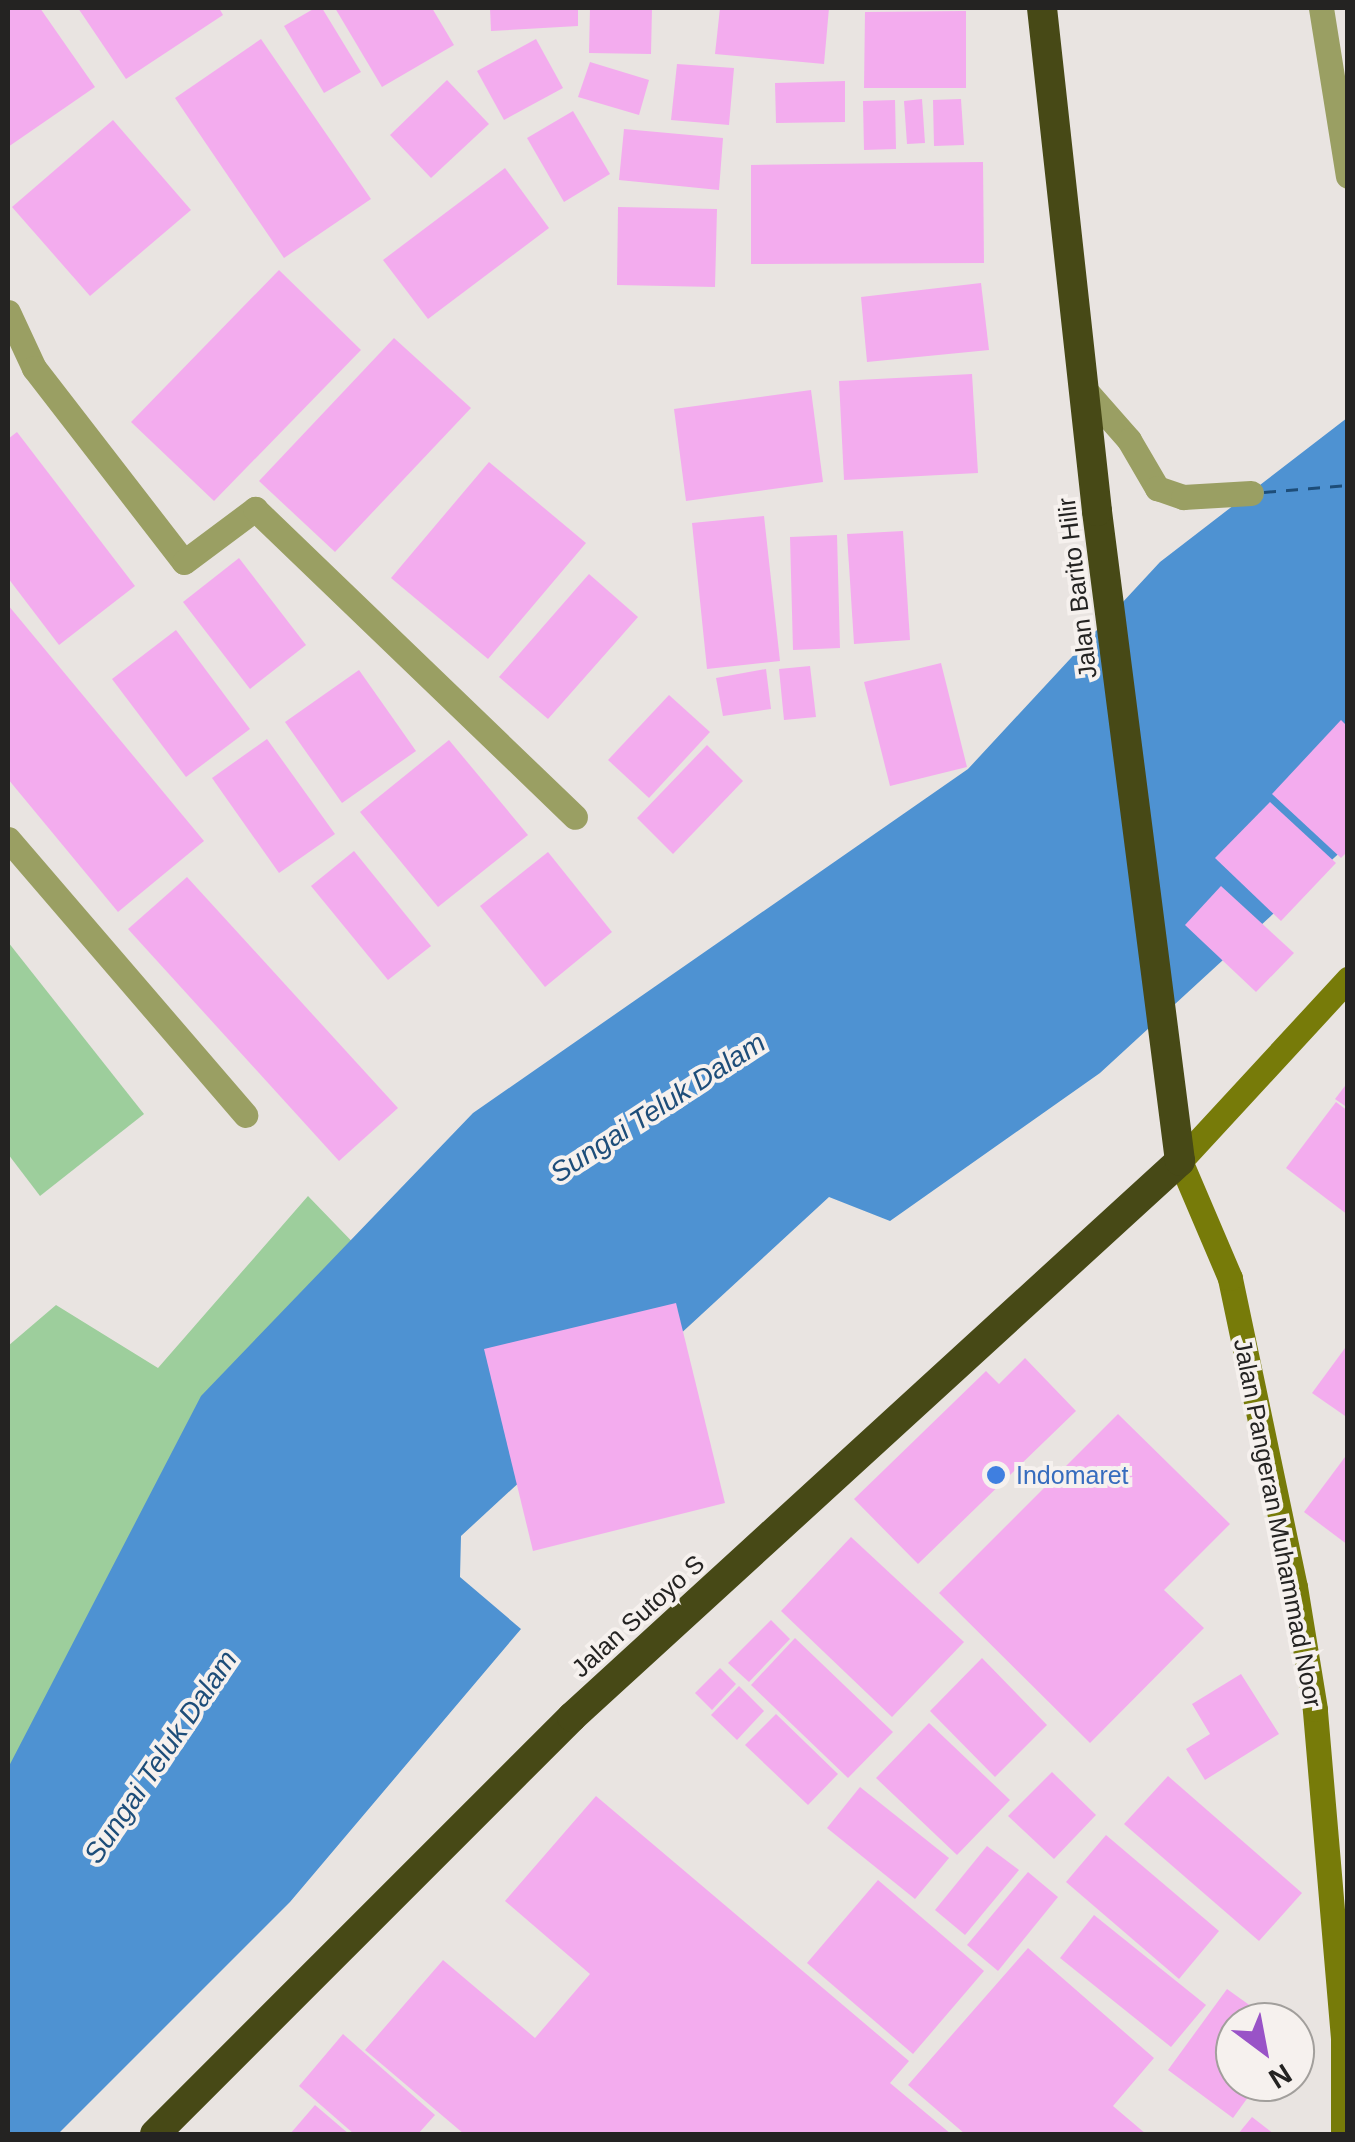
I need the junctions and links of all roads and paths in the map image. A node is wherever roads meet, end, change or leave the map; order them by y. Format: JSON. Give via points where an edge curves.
{"nodes":[{"id":1,"x":1042,"y":8,"type":"edge"},
{"id":2,"x":1321,"y":8,"type":"edge"},
{"id":3,"x":1348,"y":176,"type":"edge"},
{"id":4,"x":8,"y":312,"type":"edge"},
{"id":5,"x":1086,"y":391,"type":"junction"},
{"id":6,"x":1251,"y":493,"type":"dead end"},
{"id":7,"x":575,"y":816,"type":"dead end"},
{"id":8,"x":8,"y":838,"type":"edge"},
{"id":9,"x":1348,"y":979,"type":"edge"},
{"id":10,"x":245,"y":1115,"type":"dead end"},
{"id":11,"x":1180,"y":1161,"type":"junction"},
{"id":12,"x":1345,"y":2130,"type":"edge"},
{"id":13,"x":155,"y":2134,"type":"edge"}],
"edges":[{"from":1,"to":5,"type":"highway","name":"Jalan Barito Hilir"},
{"from":2,"to":3,"type":"street"},
{"from":4,"to":7,"type":"street","via":[[34,368],[184,562],[254,509]]},
{"from":5,"to":6,"type":"street","via":[[1129,440],[1158,488],[1182,498]]},
{"from":5,"to":11,"type":"highway","name":"Jalan Barito Hilir"},
{"from":8,"to":10,"type":"street"},
{"from":9,"to":11,"type":"main road"},
{"from":11,"to":12,"type":"main road","name":"Jalan Pangeran Muhammad Noor","via":[[1230,1278],[1315,1709]]},
{"from":11,"to":13,"type":"highway","name":"Jalan Sutoyo S","via":[[572,1718]]}]}
